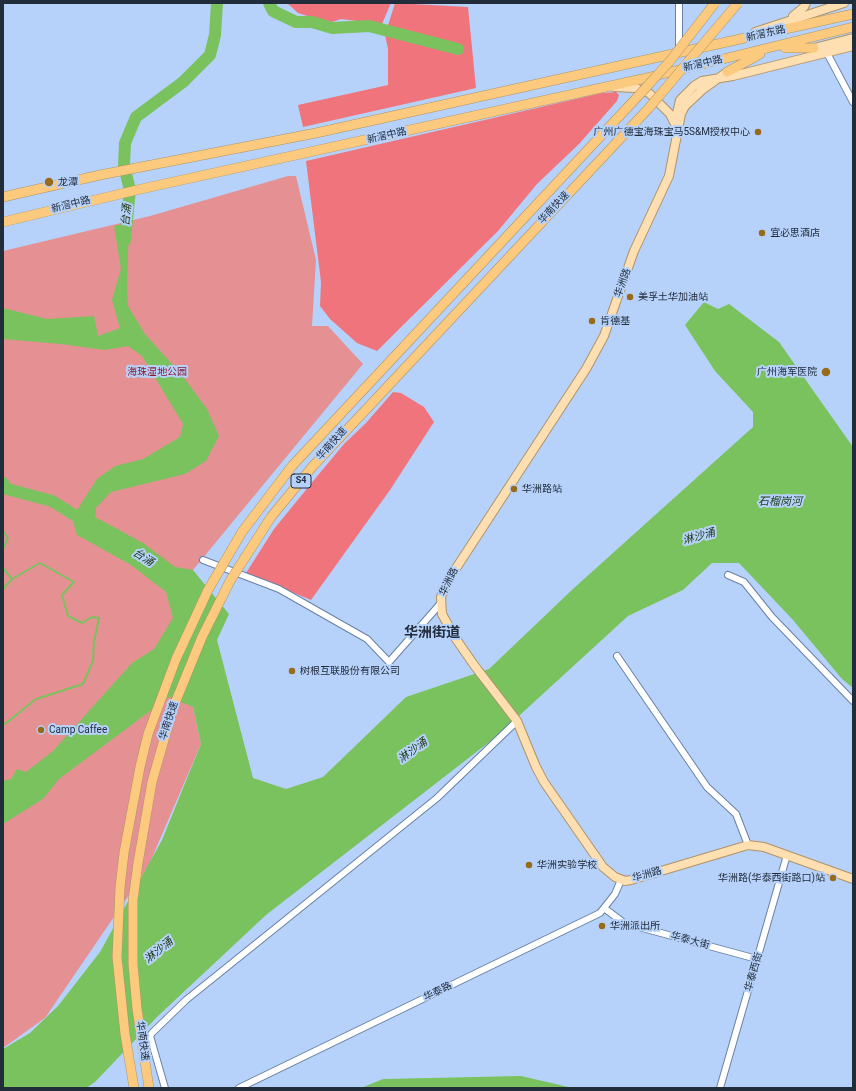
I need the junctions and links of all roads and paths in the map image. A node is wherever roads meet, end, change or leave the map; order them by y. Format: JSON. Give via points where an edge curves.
{"nodes":[{"id":1,"x":678,"y":3,"type":"edge"},
{"id":2,"x":715,"y":3,"type":"edge"},
{"id":3,"x":738,"y":3,"type":"edge"},
{"id":4,"x":806,"y":3,"type":"edge"},
{"id":5,"x":818,"y":3,"type":"edge"},
{"id":6,"x":842,"y":4,"type":"edge"},
{"id":7,"x":853,"y":14,"type":"edge"},
{"id":8,"x":786,"y":21,"type":"junction"},
{"id":9,"x":853,"y":27,"type":"edge"},
{"id":10,"x":853,"y":38,"type":"edge"},
{"id":11,"x":730,"y":42,"type":"junction"},
{"id":12,"x":853,"y":46,"type":"edge"},
{"id":13,"x":771,"y":48,"type":"junction"},
{"id":14,"x":814,"y":48,"type":"joint"},
{"id":15,"x":679,"y":52,"type":"junction"},
{"id":16,"x":826,"y":53,"type":"junction"},
{"id":17,"x":727,"y":72,"type":"joint"},
{"id":18,"x":716,"y":78,"type":"junction"},
{"id":19,"x":593,"y":90,"type":"junction"},
{"id":20,"x":853,"y":102,"type":"edge"},
{"id":21,"x":676,"y":137,"type":"junction"},
{"id":22,"x":3,"y":197,"type":"edge"},
{"id":23,"x":3,"y":222,"type":"edge"},
{"id":24,"x":203,"y":560,"type":"dead end"},
{"id":25,"x":728,"y":575,"type":"dead end"},
{"id":26,"x":441,"y":603,"type":"junction"},
{"id":27,"x":617,"y":656,"type":"dead end"},
{"id":28,"x":853,"y":701,"type":"edge"},
{"id":29,"x":517,"y":721,"type":"junction"},
{"id":30,"x":748,"y":845,"type":"junction"},
{"id":31,"x":787,"y":855,"type":"junction"},
{"id":32,"x":853,"y":879,"type":"edge"},
{"id":33,"x":622,"y":880,"type":"junction"},
{"id":34,"x":604,"y":908,"type":"junction"},
{"id":35,"x":757,"y":959,"type":"junction"},
{"id":36,"x":134,"y":1088,"type":"edge"},
{"id":37,"x":149,"y":1088,"type":"edge"},
{"id":38,"x":165,"y":1088,"type":"edge"},
{"id":39,"x":239,"y":1088,"type":"edge"},
{"id":40,"x":720,"y":1088,"type":"edge"}],
"edges":[{"from":1,"to":15,"type":"street"},
{"from":2,"to":36,"type":"highway","name":"华南快速","number":"S4","bridge":true,"via":[[670,61],[641,93],[292,466],[242,532],[208,590],[176,659],[148,734],[124,853],[117,957]]},
{"from":3,"to":37,"type":"highway","name":"华南快速","number":"S4","bridge":true,"via":[[648,109],[313,466],[271,517],[230,581],[202,637],[173,708],[152,782],[138,863],[133,900],[134,964],[137,1009]]},
{"from":4,"to":8,"type":"main road","via":[[797,14]]},
{"from":5,"to":6,"type":"main road"},
{"from":6,"to":8,"type":"main road"},
{"from":7,"to":11,"type":"highway","name":"新滘东路"},
{"from":8,"to":11,"type":"main road"},
{"from":9,"to":13,"type":"highway","name":"新滘东路"},
{"from":10,"to":14,"type":"main road"},
{"from":11,"to":15,"type":"highway","name":"新滘东路"},
{"from":12,"to":16,"type":"main road"},
{"from":13,"to":14,"type":"highway"},
{"from":13,"to":17,"type":"highway"},
{"from":13,"to":19,"type":"highway","name":"新滘中路"},
{"from":15,"to":22,"type":"highway","name":"新滘中路","bridge":true,"via":[[316,133],[100,175]]},
{"from":16,"to":18,"type":"main road"},
{"from":16,"to":20,"type":"street"},
{"from":17,"to":18,"type":"main road","name":"华洲路"},
{"from":18,"to":21,"type":"main road","name":"华洲路","via":[[685,106]]},
{"from":19,"to":21,"type":"main road","via":[[635,88],[648,93],[670,114],[675,124]]},
{"from":19,"to":23,"type":"highway","name":"新滘中路","via":[[104,197]]},
{"from":21,"to":26,"type":"main road","name":"华洲路","via":[[669,176],[634,251],[604,336],[586,369],[449,579]]},
{"from":24,"to":26,"type":"street","via":[[279,589],[367,639],[389,662]]},
{"from":25,"to":28,"type":"street","via":[[744,582],[772,617]]},
{"from":26,"to":29,"type":"main road","name":"华洲路","via":[[446,623]]},
{"from":27,"to":30,"type":"street","via":[[707,787],[736,814]]},
{"from":29,"to":33,"type":"main road","name":"华洲路","via":[[544,782],[603,867]]},
{"from":29,"to":38,"type":"street","via":[[437,798],[186,1000],[152,1033],[150,1036]]},
{"from":30,"to":31,"type":"main road","name":"华洲路","via":[[764,847]]},
{"from":30,"to":33,"type":"main road","name":"华洲路","via":[[631,880]]},
{"from":31,"to":32,"type":"main road","name":"华洲路"},
{"from":31,"to":35,"type":"street","name":"华泰西街"},
{"from":33,"to":34,"type":"street","name":"华泰路"},
{"from":34,"to":35,"type":"street","name":"华泰大街","via":[[624,923]]},
{"from":34,"to":39,"type":"street","name":"华泰路","via":[[600,913],[567,930]]},
{"from":35,"to":40,"type":"street","name":"华泰西街"}]}
